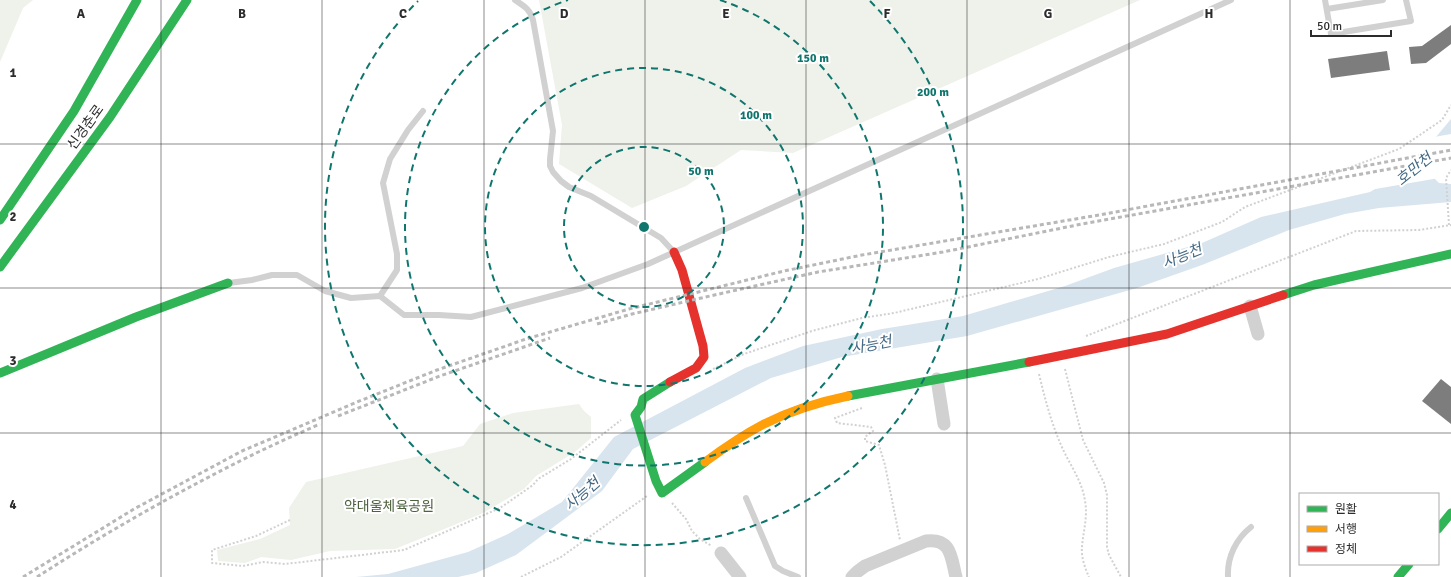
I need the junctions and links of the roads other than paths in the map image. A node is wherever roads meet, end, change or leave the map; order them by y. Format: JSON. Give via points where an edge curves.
{"nodes":[{"id":1,"x":137,"y":0,"type":"edge"},
{"id":2,"x":187,"y":0,"type":"edge"},
{"id":3,"x":515,"y":0,"type":"edge"},
{"id":4,"x":1231,"y":0,"type":"edge"},
{"id":5,"x":1325,"y":0,"type":"edge"},
{"id":6,"x":1382,"y":0,"type":"edge"},
{"id":7,"x":1406,"y":0,"type":"edge"},
{"id":8,"x":1327,"y":9,"type":"junction"},
{"id":9,"x":423,"y":111,"type":"dead end"},
{"id":10,"x":0,"y":220,"type":"edge"},
{"id":11,"x":674,"y":252,"type":"junction"},
{"id":12,"x":1451,"y":254,"type":"edge"},
{"id":13,"x":0,"y":267,"type":"edge"},
{"id":14,"x":228,"y":283,"type":"joint"},
{"id":15,"x":380,"y":296,"type":"junction"},
{"id":16,"x":1250,"y":306,"type":"junction"},
{"id":17,"x":1258,"y":334,"type":"dead end"},
{"id":18,"x":0,"y":372,"type":"edge"},
{"id":19,"x":937,"y":379,"type":"junction"},
{"id":20,"x":944,"y":424,"type":"dead end"},
{"id":21,"x":746,"y":498,"type":"dead end"},
{"id":22,"x":1451,"y":513,"type":"edge"},
{"id":23,"x":1251,"y":527,"type":"dead end"},
{"id":24,"x":1439,"y":528,"type":"edge"},
{"id":25,"x":721,"y":553,"type":"road end"},
{"id":26,"x":1408,"y":565,"type":"edge"},
{"id":27,"x":740,"y":577,"type":"edge"},
{"id":28,"x":798,"y":577,"type":"edge"},
{"id":29,"x":852,"y":577,"type":"edge"},
{"id":30,"x":956,"y":577,"type":"edge"},
{"id":31,"x":1228,"y":577,"type":"edge"},
{"id":32,"x":1398,"y":577,"type":"edge"}],
"edges":[{"from":1,"to":10,"type":"main road","name":"신경춘로","via":[[74,111]]},
{"from":2,"to":13,"type":"main road","name":"신경춘로","via":[[110,117]]},
{"from":3,"to":11,"type":"lane","via":[[527,8],[533,20],[553,132],[550,166],[553,172],[569,186],[591,196],[661,238]]},
{"from":4,"to":11,"type":"lane"},
{"from":5,"to":8,"type":"lane"},
{"from":6,"to":8,"type":"lane"},
{"from":7,"to":8,"type":"lane","via":[[1411,21],[1331,34]]},
{"from":9,"to":15,"type":"lane","via":[[390,159],[383,183],[398,270]]},
{"from":11,"to":15,"type":"lane","via":[[582,288],[471,317],[404,315]]},
{"from":11,"to":19,"type":"main road","via":[[682,270],[704,357],[696,368],[643,399],[635,415],[656,481],[662,492],[749,433],[780,416],[841,397]]},
{"from":12,"to":16,"type":"main road","via":[[1314,285]]},
{"from":14,"to":15,"type":"lane","via":[[272,275],[297,275],[325,291],[351,298]]},
{"from":14,"to":18,"type":"main road"},
{"from":16,"to":17,"type":"street"},
{"from":16,"to":19,"type":"main road","via":[[1146,339]]},
{"from":19,"to":20,"type":"street"},
{"from":21,"to":28,"type":"lane","via":[[775,566]]},
{"from":22,"to":24,"type":"main road"},
{"from":23,"to":31,"type":"lane","via":[[1238,539],[1229,561]]},
{"from":25,"to":27,"type":"street"},
{"from":26,"to":32,"type":"main road"},
{"from":29,"to":30,"type":"street","via":[[865,566],[934,540],[947,546],[950,551]]}]}
